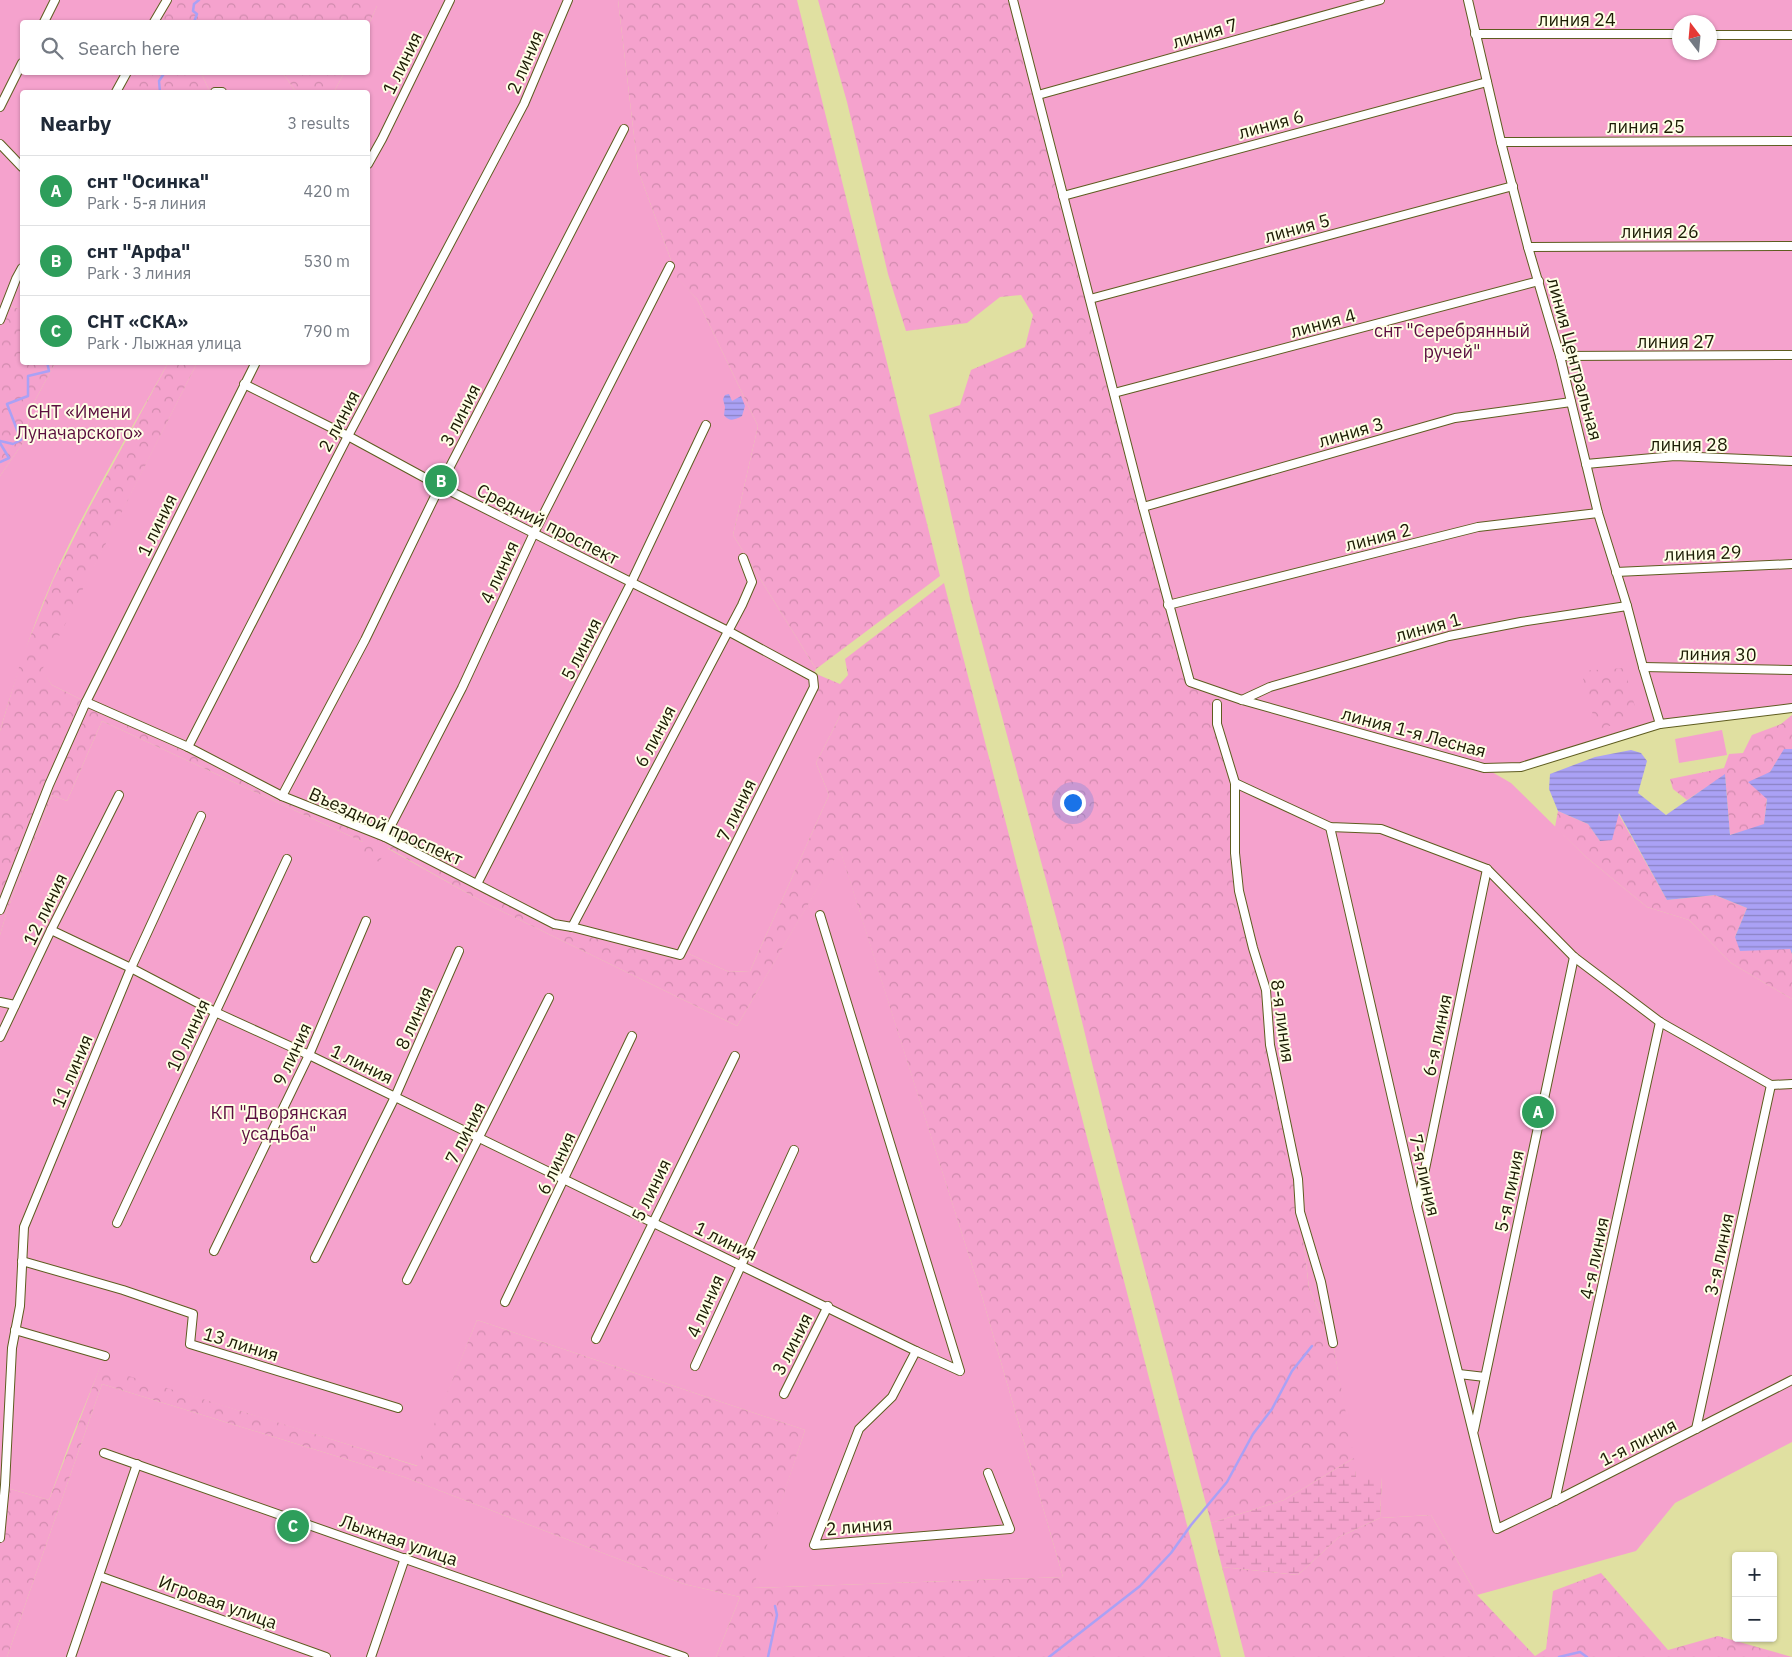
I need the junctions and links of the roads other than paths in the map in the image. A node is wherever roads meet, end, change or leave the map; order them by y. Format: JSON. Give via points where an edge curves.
{"nodes":[{"id":1,"x":55,"y":0,"type":"edge"},
{"id":2,"x":167,"y":0,"type":"edge"},
{"id":3,"x":450,"y":0,"type":"edge"},
{"id":4,"x":568,"y":0,"type":"edge"},
{"id":5,"x":1013,"y":0,"type":"edge"},
{"id":6,"x":1380,"y":0,"type":"edge"},
{"id":7,"x":1468,"y":0,"type":"edge"},
{"id":8,"x":45,"y":20,"type":"edge"},
{"id":9,"x":155,"y":20,"type":"edge"},
{"id":10,"x":1474,"y":34,"type":"junction"},
{"id":11,"x":1672,"y":34,"type":"edge"},
{"id":12,"x":1717,"y":34,"type":"edge"},
{"id":13,"x":1792,"y":35,"type":"edge"},
{"id":14,"x":20,"y":68,"type":"edge"},
{"id":15,"x":125,"y":75,"type":"edge"},
{"id":16,"x":1487,"y":82,"type":"junction"},
{"id":17,"x":117,"y":90,"type":"edge"},
{"id":18,"x":1038,"y":96,"type":"junction"},
{"id":19,"x":0,"y":107,"type":"edge"},
{"id":20,"x":624,"y":128,"type":"dead end"},
{"id":21,"x":1792,"y":141,"type":"edge"},
{"id":22,"x":1501,"y":142,"type":"junction"},
{"id":23,"x":0,"y":144,"type":"edge"},
{"id":24,"x":370,"y":160,"type":"edge"},
{"id":25,"x":20,"y":165,"type":"edge"},
{"id":26,"x":1512,"y":186,"type":"junction"},
{"id":27,"x":1063,"y":196,"type":"junction"},
{"id":28,"x":1792,"y":246,"type":"edge"},
{"id":29,"x":1528,"y":247,"type":"junction"},
{"id":30,"x":670,"y":266,"type":"dead end"},
{"id":31,"x":20,"y":272,"type":"edge"},
{"id":32,"x":1539,"y":281,"type":"junction"},
{"id":33,"x":1090,"y":299,"type":"junction"},
{"id":34,"x":0,"y":320,"type":"edge"},
{"id":35,"x":1792,"y":355,"type":"edge"},
{"id":36,"x":1560,"y":356,"type":"junction"},
{"id":37,"x":254,"y":365,"type":"edge"},
{"id":38,"x":244,"y":384,"type":"junction"},
{"id":39,"x":1114,"y":393,"type":"junction"},
{"id":40,"x":1571,"y":402,"type":"junction"},
{"id":41,"x":706,"y":426,"type":"dead end"},
{"id":42,"x":348,"y":436,"type":"junction"},
{"id":43,"x":1792,"y":461,"type":"edge"},
{"id":44,"x":1586,"y":464,"type":"junction"},
{"id":45,"x":440,"y":486,"type":"junction"},
{"id":46,"x":1143,"y":508,"type":"junction"},
{"id":47,"x":1598,"y":513,"type":"junction"},
{"id":48,"x":534,"y":533,"type":"junction"},
{"id":49,"x":743,"y":558,"type":"dead end"},
{"id":50,"x":1792,"y":564,"type":"edge"},
{"id":51,"x":1616,"y":572,"type":"junction"},
{"id":52,"x":631,"y":583,"type":"junction"},
{"id":53,"x":1168,"y":605,"type":"junction"},
{"id":54,"x":1628,"y":606,"type":"junction"},
{"id":55,"x":728,"y":631,"type":"junction"},
{"id":56,"x":1643,"y":667,"type":"junction"},
{"id":57,"x":1792,"y":670,"type":"edge"},
{"id":58,"x":813,"y":677,"type":"joint"},
{"id":59,"x":1242,"y":700,"type":"junction"},
{"id":60,"x":86,"y":702,"type":"junction"},
{"id":61,"x":1217,"y":704,"type":"dead end"},
{"id":62,"x":1792,"y":708,"type":"edge"},
{"id":63,"x":1660,"y":724,"type":"junction"},
{"id":64,"x":188,"y":747,"type":"junction"},
{"id":65,"x":1235,"y":782,"type":"junction"},
{"id":66,"x":119,"y":795,"type":"dead end"},
{"id":67,"x":282,"y":796,"type":"junction"},
{"id":68,"x":201,"y":816,"type":"dead end"},
{"id":69,"x":1330,"y":827,"type":"junction"},
{"id":70,"x":385,"y":837,"type":"junction"},
{"id":71,"x":287,"y":859,"type":"dead end"},
{"id":72,"x":1487,"y":870,"type":"junction"},
{"id":73,"x":477,"y":884,"type":"junction"},
{"id":74,"x":0,"y":910,"type":"edge"},
{"id":75,"x":820,"y":915,"type":"dead end"},
{"id":76,"x":366,"y":921,"type":"dead end"},
{"id":77,"x":572,"y":927,"type":"junction"},
{"id":78,"x":51,"y":930,"type":"junction"},
{"id":79,"x":460,"y":951,"type":"dead end"},
{"id":80,"x":680,"y":955,"type":"joint"},
{"id":81,"x":1574,"y":957,"type":"junction"},
{"id":82,"x":131,"y":968,"type":"junction"},
{"id":83,"x":549,"y":998,"type":"dead end"},
{"id":84,"x":0,"y":1002,"type":"edge"},
{"id":85,"x":15,"y":1005,"type":"junction"},
{"id":86,"x":215,"y":1012,"type":"junction"},
{"id":87,"x":1660,"y":1022,"type":"junction"},
{"id":88,"x":632,"y":1036,"type":"dead end"},
{"id":89,"x":0,"y":1037,"type":"edge"},
{"id":90,"x":309,"y":1055,"type":"junction"},
{"id":91,"x":735,"y":1056,"type":"dead end"},
{"id":92,"x":1792,"y":1084,"type":"edge"},
{"id":93,"x":1771,"y":1085,"type":"junction"},
{"id":94,"x":395,"y":1097,"type":"junction"},
{"id":95,"x":480,"y":1138,"type":"junction"},
{"id":96,"x":794,"y":1150,"type":"dead end"},
{"id":97,"x":565,"y":1179,"type":"junction"},
{"id":98,"x":1417,"y":1207,"type":"junction"},
{"id":99,"x":652,"y":1222,"type":"junction"},
{"id":100,"x":117,"y":1223,"type":"dead end"},
{"id":101,"x":214,"y":1251,"type":"dead end"},
{"id":102,"x":315,"y":1258,"type":"dead end"},
{"id":103,"x":22,"y":1261,"type":"junction"},
{"id":104,"x":740,"y":1264,"type":"junction"},
{"id":105,"x":407,"y":1280,"type":"dead end"},
{"id":106,"x":505,"y":1302,"type":"dead end"},
{"id":107,"x":828,"y":1306,"type":"junction"},
{"id":108,"x":15,"y":1330,"type":"junction"},
{"id":109,"x":596,"y":1339,"type":"dead end"},
{"id":110,"x":1333,"y":1343,"type":"dead end"},
{"id":111,"x":916,"y":1351,"type":"junction"},
{"id":112,"x":105,"y":1356,"type":"dead end"},
{"id":113,"x":695,"y":1366,"type":"dead end"},
{"id":114,"x":1459,"y":1374,"type":"junction"},
{"id":115,"x":1485,"y":1377,"type":"junction"},
{"id":116,"x":1792,"y":1380,"type":"edge"},
{"id":117,"x":784,"y":1394,"type":"dead end"},
{"id":118,"x":398,"y":1408,"type":"dead end"},
{"id":119,"x":1696,"y":1429,"type":"junction"},
{"id":120,"x":1474,"y":1431,"type":"junction"},
{"id":121,"x":104,"y":1452,"type":"dead end"},
{"id":122,"x":137,"y":1464,"type":"junction"},
{"id":123,"x":988,"y":1473,"type":"dead end"},
{"id":124,"x":1555,"y":1501,"type":"junction"},
{"id":125,"x":1497,"y":1529,"type":"joint"},
{"id":126,"x":0,"y":1538,"type":"edge"},
{"id":127,"x":405,"y":1558,"type":"junction"},
{"id":128,"x":99,"y":1576,"type":"junction"},
{"id":129,"x":71,"y":1657,"type":"edge"},
{"id":130,"x":326,"y":1657,"type":"edge"},
{"id":131,"x":370,"y":1657,"type":"edge"},
{"id":132,"x":684,"y":1657,"type":"edge"}],
"edges":[{"from":1,"to":8,"type":"street"},
{"from":2,"to":9,"type":"street"},
{"from":3,"to":24,"type":"street","name":"1 линия"},
{"from":4,"to":42,"type":"street","name":"2 линия","via":[[524,104]]},
{"from":5,"to":18,"type":"street"},
{"from":6,"to":18,"type":"street","name":"линия 7"},
{"from":7,"to":10,"type":"street","name":"линия Центральная"},
{"from":10,"to":11,"type":"street","name":"линия 24"},
{"from":10,"to":16,"type":"street","name":"линия Центральная"},
{"from":12,"to":13,"type":"street"},
{"from":14,"to":19,"type":"street"},
{"from":15,"to":17,"type":"street"},
{"from":16,"to":22,"type":"street","name":"линия Центральная"},
{"from":16,"to":27,"type":"street","name":"линия 6"},
{"from":18,"to":27,"type":"street"},
{"from":20,"to":45,"type":"street","name":"3 линия"},
{"from":21,"to":22,"type":"street","name":"линия 25"},
{"from":22,"to":26,"type":"street","name":"линия Центральная"},
{"from":23,"to":25,"type":"street"},
{"from":26,"to":29,"type":"street","name":"линия Центральная"},
{"from":26,"to":33,"type":"street","name":"линия 5"},
{"from":27,"to":33,"type":"street"},
{"from":28,"to":29,"type":"street","name":"линия 26"},
{"from":29,"to":32,"type":"street","name":"линия Центральная"},
{"from":30,"to":48,"type":"street","name":"4 линия"},
{"from":31,"to":34,"type":"street"},
{"from":32,"to":36,"type":"street","name":"линия Центральная"},
{"from":32,"to":39,"type":"street","name":"линия 4"},
{"from":33,"to":39,"type":"street"},
{"from":35,"to":36,"type":"street","name":"линия 27"},
{"from":36,"to":40,"type":"street","name":"линия Центральная"},
{"from":37,"to":38,"type":"street","name":"1 линия"},
{"from":38,"to":42,"type":"street","name":"Средний проспект"},
{"from":38,"to":60,"type":"street","name":"1 линия"},
{"from":39,"to":46,"type":"street"},
{"from":40,"to":44,"type":"street","name":"линия Центральная"},
{"from":40,"to":46,"type":"street","name":"линия 3","via":[[1455,418]]},
{"from":41,"to":52,"type":"street","name":"5 линия"},
{"from":42,"to":45,"type":"street","name":"Средний проспект"},
{"from":42,"to":64,"type":"street","name":"2 линия"},
{"from":43,"to":44,"type":"street","name":"линия 28","via":[[1676,456]]},
{"from":44,"to":47,"type":"street","name":"линия Центральная"},
{"from":45,"to":48,"type":"street","name":"Средний проспект"},
{"from":45,"to":67,"type":"street","name":"3 линия","via":[[366,640]]},
{"from":46,"to":53,"type":"street"},
{"from":47,"to":51,"type":"street","name":"линия Центральная"},
{"from":47,"to":53,"type":"street","name":"линия 2","via":[[1478,527]]},
{"from":48,"to":52,"type":"street","name":"Средний проспект"},
{"from":48,"to":70,"type":"street","name":"4 линия","via":[[462,688]]},
{"from":49,"to":55,"type":"street","name":"6 линия","via":[[752,582]]},
{"from":50,"to":51,"type":"street","name":"линия 29"},
{"from":51,"to":54,"type":"street","name":"линия Центральная"},
{"from":52,"to":55,"type":"street","name":"Средний проспект"},
{"from":52,"to":73,"type":"street","name":"5 линия"},
{"from":53,"to":59,"type":"street","name":"линия 1-я Лесная","via":[[1190,682]]},
{"from":54,"to":56,"type":"street","name":"линия Центральная"},
{"from":54,"to":59,"type":"street","name":"линия 1","via":[[1450,636],[1270,687]]},
{"from":55,"to":58,"type":"street","name":"Средний проспект"},
{"from":55,"to":77,"type":"street","name":"6 линия"},
{"from":56,"to":57,"type":"street","name":"линия 30"},
{"from":56,"to":63,"type":"street","name":"линия Центральная"},
{"from":58,"to":80,"type":"street","name":"7 линия","via":[[814,687]]},
{"from":59,"to":63,"type":"street","name":"линия 1-я Лесная","via":[[1484,768],[1522,767]]},
{"from":60,"to":64,"type":"street","name":"Въездной проспект"},
{"from":60,"to":74,"type":"street","name":"1 линия"},
{"from":61,"to":65,"type":"street","name":"8-я линия","via":[[1217,724]]},
{"from":62,"to":63,"type":"street","name":"линия 1-я Лесная"},
{"from":64,"to":67,"type":"street","name":"Въездной проспект"},
{"from":65,"to":69,"type":"street"},
{"from":65,"to":110,"type":"street","name":"8-я линия","via":[[1235,853],[1239,891],[1266,990],[1270,1046],[1298,1179],[1300,1212],[1321,1282]]},
{"from":66,"to":78,"type":"street","name":"12 линия"},
{"from":67,"to":70,"type":"street","name":"Въездной проспект"},
{"from":68,"to":82,"type":"street","name":"11 линия"},
{"from":69,"to":72,"type":"street","via":[[1381,829]]},
{"from":69,"to":98,"type":"street","name":"7-я линия"},
{"from":70,"to":73,"type":"street","name":"Въездной проспект"},
{"from":71,"to":86,"type":"street","name":"10 линия"},
{"from":72,"to":81,"type":"street"},
{"from":72,"to":98,"type":"street","name":"6-я линия"},
{"from":73,"to":77,"type":"street","name":"Въездной проспект","via":[[554,924]]},
{"from":75,"to":111,"type":"street","name":"1 линия","via":[[960,1370]]},
{"from":76,"to":90,"type":"street","name":"9 линия"},
{"from":77,"to":80,"type":"street","name":"Въездной проспект"},
{"from":78,"to":82,"type":"street","name":"1 линия"},
{"from":78,"to":85,"type":"street","name":"12 линия"},
{"from":79,"to":94,"type":"street","name":"8 линия"},
{"from":81,"to":87,"type":"street"},
{"from":81,"to":115,"type":"street","name":"5-я линия"},
{"from":82,"to":86,"type":"street","name":"1 линия"},
{"from":82,"to":103,"type":"street","name":"11 линия","via":[[24,1227]]},
{"from":83,"to":95,"type":"street","name":"7 линия"},
{"from":84,"to":85,"type":"street"},
{"from":85,"to":89,"type":"street","name":"12 линия"},
{"from":86,"to":90,"type":"street","name":"1 линия"},
{"from":86,"to":100,"type":"street","name":"10 линия"},
{"from":87,"to":93,"type":"street"},
{"from":87,"to":124,"type":"street","name":"4-я линия"},
{"from":88,"to":97,"type":"street","name":"6 линия"},
{"from":90,"to":94,"type":"street","name":"1 линия"},
{"from":90,"to":101,"type":"street","name":"9 линия"},
{"from":91,"to":99,"type":"street","name":"5 линия"},
{"from":92,"to":93,"type":"street"},
{"from":93,"to":119,"type":"street","name":"3-я линия"},
{"from":94,"to":95,"type":"street","name":"1 линия"},
{"from":94,"to":102,"type":"street","name":"8 линия"},
{"from":95,"to":97,"type":"street","name":"1 линия"},
{"from":95,"to":105,"type":"street","name":"7 линия"},
{"from":96,"to":104,"type":"street","name":"4 линия"},
{"from":97,"to":99,"type":"street","name":"1 линия"},
{"from":97,"to":106,"type":"street","name":"6 линия"},
{"from":98,"to":114,"type":"street","name":"7-я линия"},
{"from":99,"to":104,"type":"street","name":"1 линия"},
{"from":99,"to":109,"type":"street","name":"5 линия"},
{"from":103,"to":108,"type":"street","name":"11 линия","via":[[20,1306]]},
{"from":103,"to":118,"type":"street","name":"13 линия","via":[[193,1314],[190,1344]]},
{"from":104,"to":107,"type":"street","name":"1 линия"},
{"from":104,"to":113,"type":"street","name":"4 линия"},
{"from":107,"to":111,"type":"street","name":"1 линия"},
{"from":107,"to":117,"type":"street","name":"3 линия"},
{"from":108,"to":112,"type":"street"},
{"from":108,"to":126,"type":"street","name":"11 линия"},
{"from":111,"to":123,"type":"street","name":"2 линия","via":[[892,1397],[859,1429],[814,1545],[1010,1529]]},
{"from":114,"to":115,"type":"street"},
{"from":114,"to":120,"type":"street","name":"7-я линия"},
{"from":115,"to":120,"type":"street","name":"5-я линия"},
{"from":116,"to":119,"type":"street","name":"1-я линия"},
{"from":119,"to":124,"type":"street","name":"1-я линия"},
{"from":120,"to":125,"type":"street","name":"7-я линия"},
{"from":121,"to":122,"type":"street","name":"Лыжная улица"},
{"from":122,"to":127,"type":"street","name":"Лыжная улица"},
{"from":122,"to":128,"type":"street"},
{"from":124,"to":125,"type":"street","name":"1-я линия"},
{"from":127,"to":131,"type":"street"},
{"from":127,"to":132,"type":"street","name":"Лыжная улица"},
{"from":128,"to":129,"type":"street"},
{"from":128,"to":130,"type":"street","name":"Игровая улица"}]}
